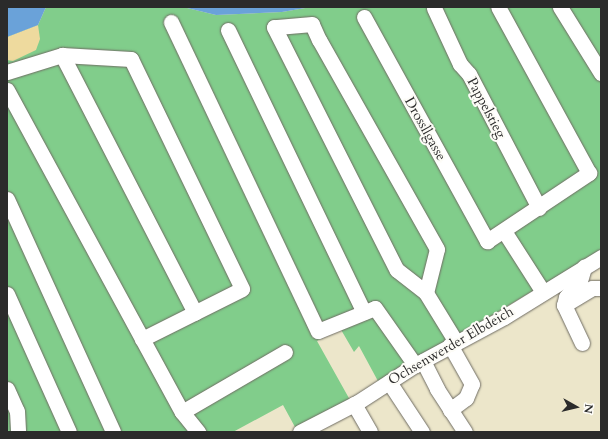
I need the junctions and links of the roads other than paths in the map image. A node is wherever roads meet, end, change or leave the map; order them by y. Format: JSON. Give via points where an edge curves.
{"nodes":[{"id":1,"x":498,"y":7,"type":"edge"},
{"id":2,"x":560,"y":7,"type":"edge"},
{"id":3,"x":434,"y":8,"type":"edge"},
{"id":4,"x":364,"y":17,"type":"dead end"},
{"id":5,"x":171,"y":22,"type":"dead end"},
{"id":6,"x":228,"y":30,"type":"dead end"},
{"id":7,"x":62,"y":55,"type":"junction"},
{"id":8,"x":7,"y":72,"type":"edge"},
{"id":9,"x":601,"y":73,"type":"edge"},
{"id":10,"x":7,"y":90,"type":"edge"},
{"id":11,"x":7,"y":199,"type":"edge"},
{"id":12,"x":539,"y":208,"type":"junction"},
{"id":13,"x":504,"y":231,"type":"junction"},
{"id":14,"x":601,"y":256,"type":"edge"},
{"id":15,"x":584,"y":268,"type":"junction"},
{"id":16,"x":601,"y":288,"type":"edge"},
{"id":17,"x":543,"y":292,"type":"junction"},
{"id":18,"x":426,"y":293,"type":"junction"},
{"id":19,"x":7,"y":294,"type":"edge"},
{"id":20,"x":564,"y":305,"type":"junction"},
{"id":21,"x":364,"y":312,"type":"junction"},
{"id":22,"x":195,"y":313,"type":"junction"},
{"id":23,"x":142,"y":339,"type":"junction"},
{"id":24,"x":453,"y":343,"type":"junction"},
{"id":25,"x":582,"y":343,"type":"dead end"},
{"id":26,"x":285,"y":352,"type":"dead end"},
{"id":27,"x":419,"y":363,"type":"junction"},
{"id":28,"x":389,"y":382,"type":"junction"},
{"id":29,"x":7,"y":389,"type":"edge"},
{"id":30,"x":354,"y":404,"type":"junction"},
{"id":31,"x":450,"y":410,"type":"junction"},
{"id":32,"x":182,"y":412,"type":"junction"},
{"id":33,"x":18,"y":432,"type":"edge"},
{"id":34,"x":69,"y":432,"type":"edge"},
{"id":35,"x":113,"y":432,"type":"edge"},
{"id":36,"x":198,"y":432,"type":"edge"},
{"id":37,"x":300,"y":432,"type":"edge"},
{"id":38,"x":370,"y":432,"type":"edge"},
{"id":39,"x":422,"y":432,"type":"edge"},
{"id":40,"x":465,"y":432,"type":"edge"}],
"edges":[{"from":1,"to":12,"type":"street","via":[[589,173]]},
{"from":2,"to":9,"type":"street"},
{"from":3,"to":12,"type":"street","name":"Pappelstieg","via":[[460,64],[469,74]]},
{"from":4,"to":13,"type":"street","name":"Drossllgasse","via":[[487,241]]},
{"from":5,"to":21,"type":"street","via":[[318,331]]},
{"from":6,"to":21,"type":"street"},
{"from":7,"to":8,"type":"street"},
{"from":7,"to":22,"type":"street"},
{"from":7,"to":22,"type":"street","via":[[131,59],[242,289]]},
{"from":10,"to":23,"type":"street"},
{"from":11,"to":35,"type":"street"},
{"from":12,"to":13,"type":"street"},
{"from":13,"to":17,"type":"street"},
{"from":14,"to":15,"type":"street","name":"Ochsenwerder Elbdeich"},
{"from":15,"to":17,"type":"street","name":"Ochsenwerder Elbdeich"},
{"from":15,"to":20,"type":"street","via":[[580,281],[566,297]]},
{"from":16,"to":20,"type":"street","via":[[592,288]]},
{"from":17,"to":24,"type":"street","name":"Ochsenwerder Elbdeich","via":[[504,317]]},
{"from":18,"to":18,"type":"street","via":[[397,270],[274,27],[312,24],[318,40],[437,249]]},
{"from":18,"to":24,"type":"street"},
{"from":19,"to":34,"type":"street"},
{"from":20,"to":25,"type":"street"},
{"from":21,"to":27,"type":"street","via":[[375,308]]},
{"from":22,"to":23,"type":"street"},
{"from":23,"to":32,"type":"street"},
{"from":24,"to":27,"type":"street","name":"Ochsenwerder Elbdeich"},
{"from":24,"to":31,"type":"street","via":[[472,384],[466,398]]},
{"from":26,"to":32,"type":"street"},
{"from":27,"to":28,"type":"street","name":"Ochsenwerder Elbdeich"},
{"from":27,"to":31,"type":"street"},
{"from":28,"to":30,"type":"street","name":"Ochsenwerder Elbdeich"},
{"from":28,"to":39,"type":"street"},
{"from":29,"to":33,"type":"street","via":[[16,411]]},
{"from":30,"to":37,"type":"street","name":"Ochsenwerder Elbdeich"},
{"from":30,"to":38,"type":"street"},
{"from":31,"to":40,"type":"street"},
{"from":32,"to":36,"type":"street"}]}
